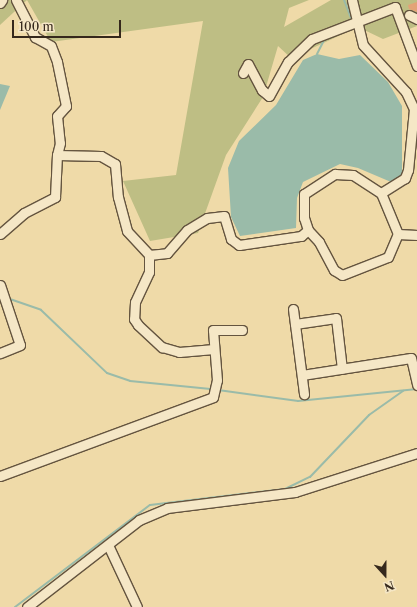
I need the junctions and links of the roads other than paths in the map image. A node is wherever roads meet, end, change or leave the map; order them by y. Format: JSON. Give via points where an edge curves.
{"nodes":[{"id":1,"x":2,"y":0,"type":"edge"},
{"id":2,"x":16,"y":0,"type":"edge"},
{"id":3,"x":352,"y":0,"type":"edge"},
{"id":4,"x":0,"y":3,"type":"edge"},
{"id":5,"x":358,"y":20,"type":"junction"},
{"id":6,"x":417,"y":66,"type":"edge"},
{"id":7,"x":243,"y":73,"type":"dead end"},
{"id":8,"x":57,"y":155,"type":"junction"},
{"id":9,"x":381,"y":194,"type":"junction"},
{"id":10,"x":308,"y":230,"type":"junction"},
{"id":11,"x":0,"y":234,"type":"edge"},
{"id":12,"x":398,"y":234,"type":"junction"},
{"id":13,"x":417,"y":235,"type":"edge"},
{"id":14,"x":150,"y":255,"type":"junction"},
{"id":15,"x":0,"y":285,"type":"edge"},
{"id":16,"x":293,"y":309,"type":"dead end"},
{"id":17,"x":295,"y":324,"type":"junction"},
{"id":18,"x":242,"y":330,"type":"dead end"},
{"id":19,"x":214,"y":349,"type":"junction"},
{"id":20,"x":0,"y":353,"type":"edge"},
{"id":21,"x":342,"y":369,"type":"junction"},
{"id":22,"x":302,"y":375,"type":"junction"},
{"id":23,"x":417,"y":383,"type":"edge"},
{"id":24,"x":304,"y":394,"type":"dead end"},
{"id":25,"x":417,"y":452,"type":"edge"},
{"id":26,"x":0,"y":476,"type":"edge"},
{"id":27,"x":108,"y":545,"type":"junction"},
{"id":28,"x":27,"y":607,"type":"edge"},
{"id":29,"x":137,"y":607,"type":"edge"}],
"edges":[{"from":1,"to":4,"type":"street"},
{"from":2,"to":8,"type":"street","via":[[35,37],[51,46],[57,62],[66,106],[58,116],[60,143]]},
{"from":3,"to":5,"type":"street"},
{"from":5,"to":6,"type":"street","via":[[395,6]]},
{"from":5,"to":7,"type":"street","via":[[312,39],[298,49],[269,96],[248,64]]},
{"from":5,"to":9,"type":"street","via":[[363,45],[406,92],[414,109],[405,178]]},
{"from":8,"to":11,"type":"street","via":[[55,197],[24,213]]},
{"from":8,"to":14,"type":"street","via":[[101,156],[115,164],[118,197],[127,231]]},
{"from":9,"to":10,"type":"street","via":[[353,175],[335,174],[304,194],[304,218]]},
{"from":9,"to":12,"type":"street"},
{"from":10,"to":12,"type":"street","via":[[319,242],[334,270],[342,275],[388,257]]},
{"from":10,"to":14,"type":"street","via":[[302,236],[239,245],[231,239],[224,216],[207,218],[187,230],[167,253]]},
{"from":12,"to":13,"type":"street"},
{"from":14,"to":19,"type":"street","via":[[149,272],[135,302],[134,318],[138,325],[162,347],[179,352]]},
{"from":15,"to":20,"type":"street","via":[[20,345]]},
{"from":16,"to":17,"type":"street"},
{"from":17,"to":21,"type":"street","via":[[336,318]]},
{"from":17,"to":22,"type":"street"},
{"from":18,"to":19,"type":"street","via":[[213,330]]},
{"from":19,"to":26,"type":"street","via":[[217,380],[214,397]]},
{"from":21,"to":22,"type":"street"},
{"from":21,"to":23,"type":"street","via":[[411,358]]},
{"from":22,"to":24,"type":"street"},
{"from":25,"to":27,"type":"street","via":[[295,492],[167,508],[139,520]]},
{"from":27,"to":28,"type":"street"},
{"from":27,"to":29,"type":"street"}]}
